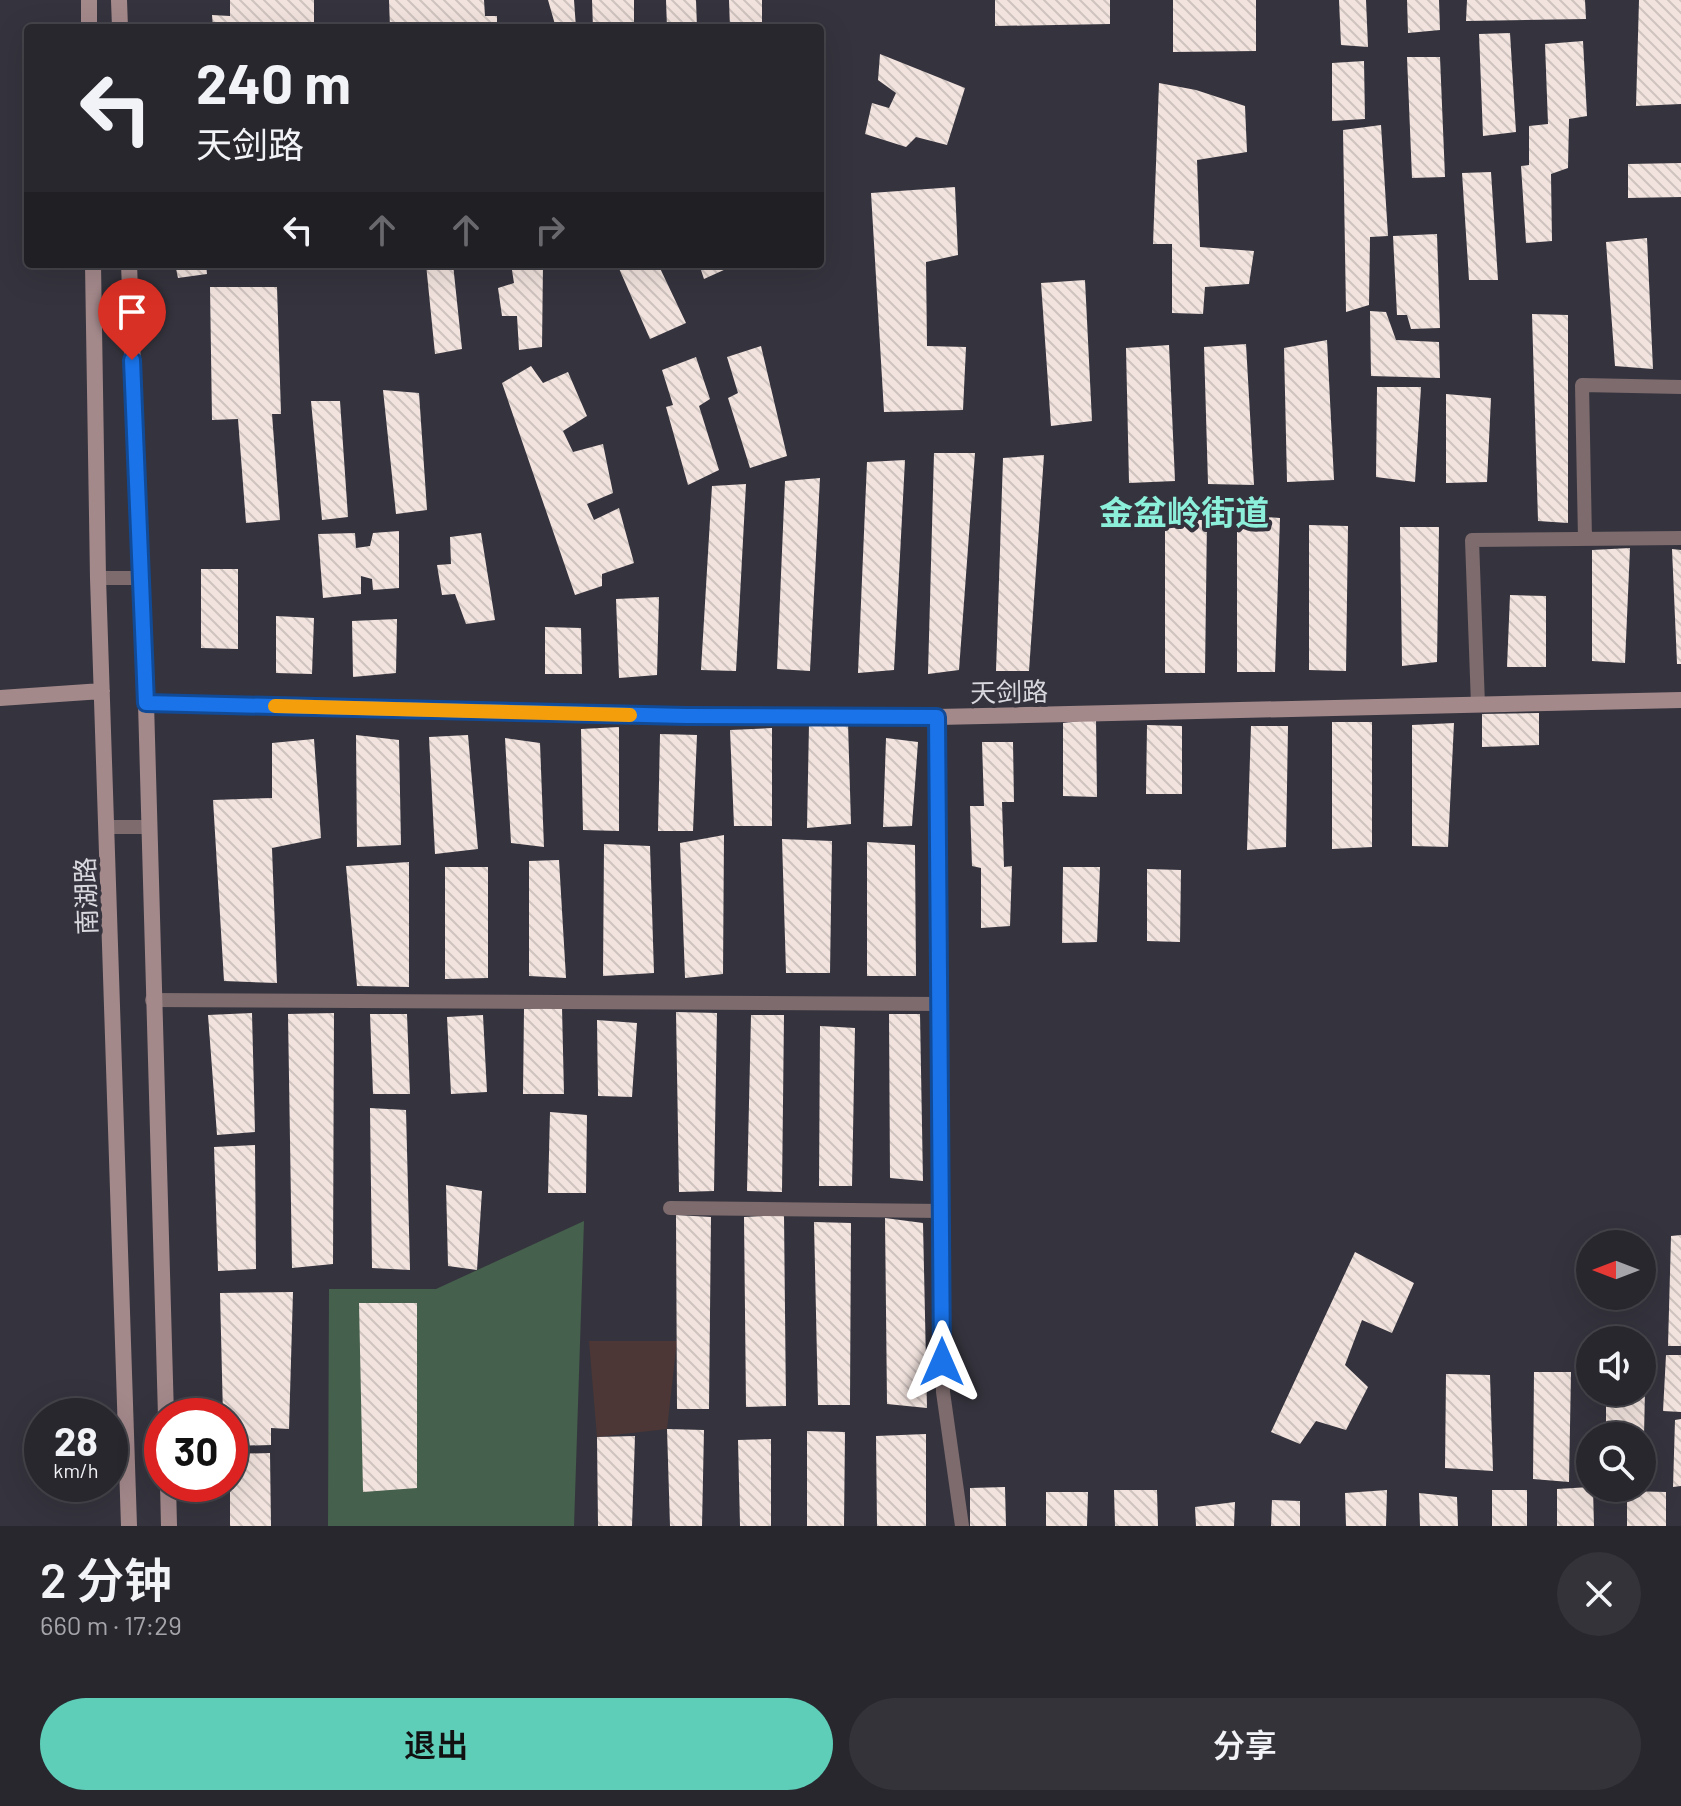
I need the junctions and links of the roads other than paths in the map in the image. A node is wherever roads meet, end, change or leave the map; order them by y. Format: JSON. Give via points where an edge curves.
{"nodes":[{"id":1,"x":89,"y":0,"type":"edge"},
{"id":2,"x":119,"y":0,"type":"edge"},
{"id":3,"x":89,"y":24,"type":"edge"},
{"id":4,"x":120,"y":24,"type":"edge"},
{"id":5,"x":93,"y":268,"type":"edge"},
{"id":6,"x":129,"y":268,"type":"edge"},
{"id":7,"x":1681,"y":387,"type":"edge"},
{"id":8,"x":1681,"y":538,"type":"edge"},
{"id":9,"x":1585,"y":539,"type":"junction"},
{"id":10,"x":98,"y":578,"type":"junction"},
{"id":11,"x":141,"y":578,"type":"junction"},
{"id":12,"x":102,"y":691,"type":"junction"},
{"id":13,"x":0,"y":698,"type":"edge"},
{"id":14,"x":1681,"y":700,"type":"edge"},
{"id":15,"x":146,"y":703,"type":"junction"},
{"id":16,"x":1478,"y":705,"type":"junction"},
{"id":17,"x":937,"y":717,"type":"junction"},
{"id":18,"x":107,"y":827,"type":"junction"},
{"id":19,"x":148,"y":827,"type":"junction"},
{"id":20,"x":152,"y":1000,"type":"junction"},
{"id":21,"x":939,"y":1004,"type":"junction"},
{"id":22,"x":670,"y":1208,"type":"dead end"},
{"id":23,"x":941,"y":1211,"type":"junction"},
{"id":24,"x":165,"y":1398,"type":"edge"},
{"id":25,"x":168,"y":1502,"type":"edge"},
{"id":26,"x":129,"y":1526,"type":"edge"},
{"id":27,"x":169,"y":1526,"type":"edge"},
{"id":28,"x":962,"y":1526,"type":"edge"}],
"edges":[{"from":1,"to":3,"type":"main road"},
{"from":2,"to":4,"type":"main road"},
{"from":5,"to":10,"type":"main road","name":"南湖路"},
{"from":6,"to":11,"type":"main road"},
{"from":7,"to":9,"type":"street","via":[[1582,385]]},
{"from":8,"to":9,"type":"street"},
{"from":9,"to":16,"type":"street","via":[[1472,540]]},
{"from":10,"to":11,"type":"street"},
{"from":10,"to":12,"type":"main road","name":"南湖路"},
{"from":11,"to":15,"type":"main road"},
{"from":12,"to":13,"type":"main road"},
{"from":12,"to":18,"type":"main road","name":"南湖路"},
{"from":14,"to":16,"type":"main road","name":"天剑路"},
{"from":15,"to":17,"type":"main road","name":"天剑路"},
{"from":15,"to":19,"type":"main road"},
{"from":16,"to":17,"type":"main road","name":"天剑路"},
{"from":17,"to":21,"type":"street"},
{"from":18,"to":19,"type":"street"},
{"from":18,"to":26,"type":"main road","name":"南湖路"},
{"from":19,"to":20,"type":"main road"},
{"from":20,"to":21,"type":"street"},
{"from":20,"to":24,"type":"main road"},
{"from":21,"to":23,"type":"street"},
{"from":22,"to":23,"type":"street"},
{"from":23,"to":28,"type":"street","via":[[943,1392]]},
{"from":25,"to":27,"type":"main road"}]}
